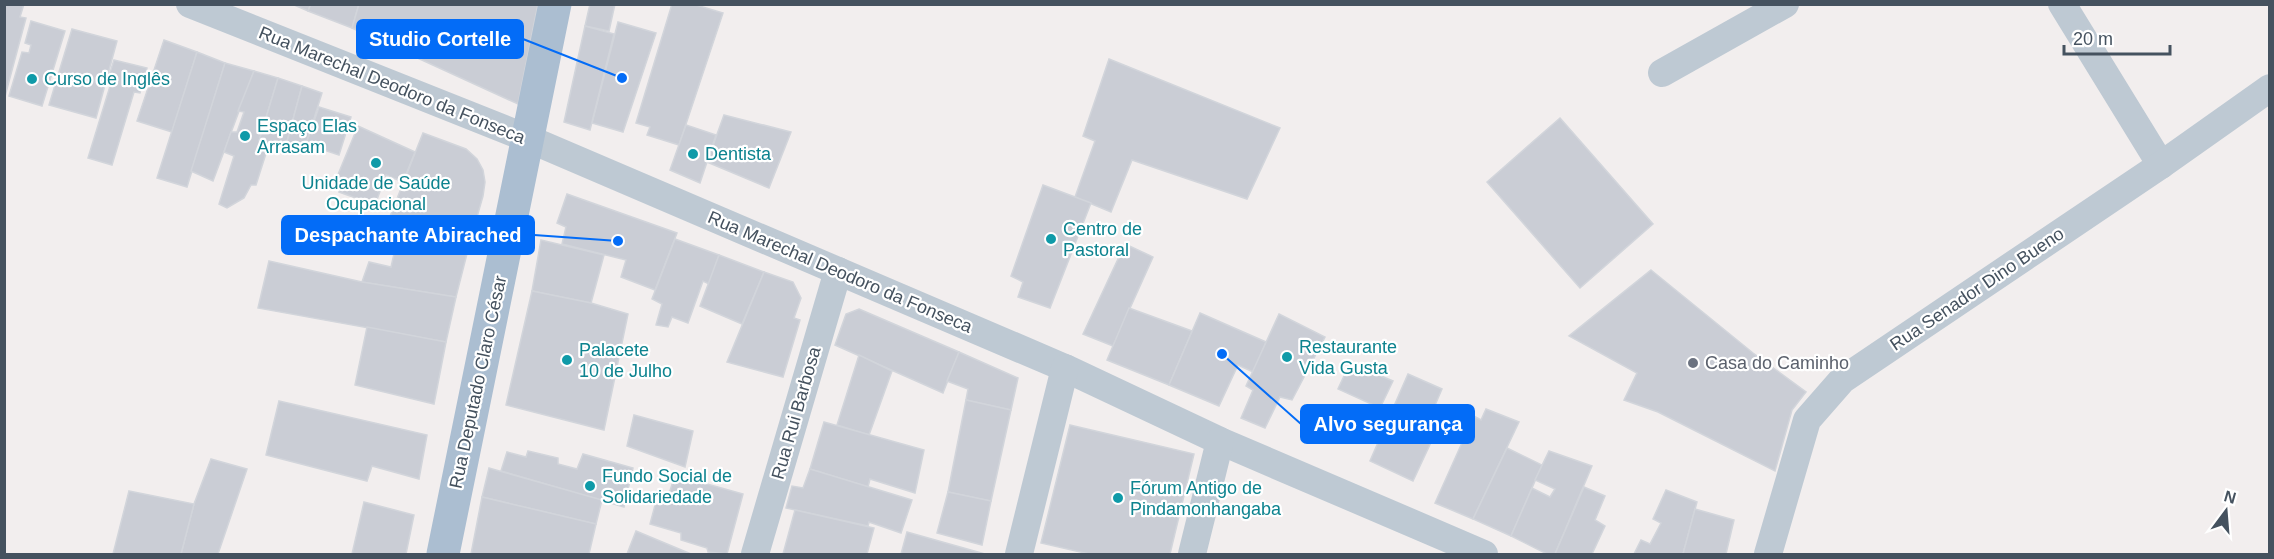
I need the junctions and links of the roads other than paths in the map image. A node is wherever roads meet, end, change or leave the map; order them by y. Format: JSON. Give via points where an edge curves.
{"nodes":[{"id":1,"x":190,"y":4,"type":"edge"},
{"id":2,"x":555,"y":4,"type":"edge"},
{"id":3,"x":1785,"y":4,"type":"edge"},
{"id":4,"x":2061,"y":4,"type":"edge"},
{"id":5,"x":1662,"y":73,"type":"dead end"},
{"id":6,"x":2270,"y":88,"type":"edge"},
{"id":7,"x":529,"y":139,"type":"junction"},
{"id":8,"x":2161,"y":165,"type":"junction"},
{"id":9,"x":838,"y":271,"type":"junction"},
{"id":10,"x":1065,"y":368,"type":"junction"},
{"id":11,"x":1220,"y":441,"type":"junction"},
{"id":12,"x":443,"y":555,"type":"edge"},
{"id":13,"x":755,"y":555,"type":"edge"},
{"id":14,"x":1019,"y":555,"type":"edge"},
{"id":15,"x":1192,"y":555,"type":"edge"},
{"id":16,"x":1485,"y":555,"type":"edge"},
{"id":17,"x":1768,"y":555,"type":"edge"}],
"edges":[{"from":1,"to":7,"type":"street","name":"Rua Marechal Deodoro da Fonseca"},
{"from":2,"to":7,"type":"main road","name":"Rua Deputado Claro César"},
{"from":3,"to":5,"type":"street"},
{"from":4,"to":8,"type":"street"},
{"from":6,"to":8,"type":"street","name":"Rua Senador Dino Bueno"},
{"from":7,"to":9,"type":"street","name":"Rua Marechal Deodoro da Fonseca"},
{"from":7,"to":12,"type":"main road","name":"Rua Deputado Claro César"},
{"from":8,"to":17,"type":"street","name":"Rua Senador Dino Bueno","via":[[1842,380],[1807,420]]},
{"from":9,"to":10,"type":"street","name":"Rua Marechal Deodoro da Fonseca"},
{"from":9,"to":13,"type":"street","name":"Rua Rui Barbosa"},
{"from":10,"to":11,"type":"street","name":"Rua Marechal Deodoro da Fonseca"},
{"from":10,"to":14,"type":"street"},
{"from":11,"to":15,"type":"street"},
{"from":11,"to":16,"type":"street","name":"Rua Marechal Deodoro da Fonseca"}]}
